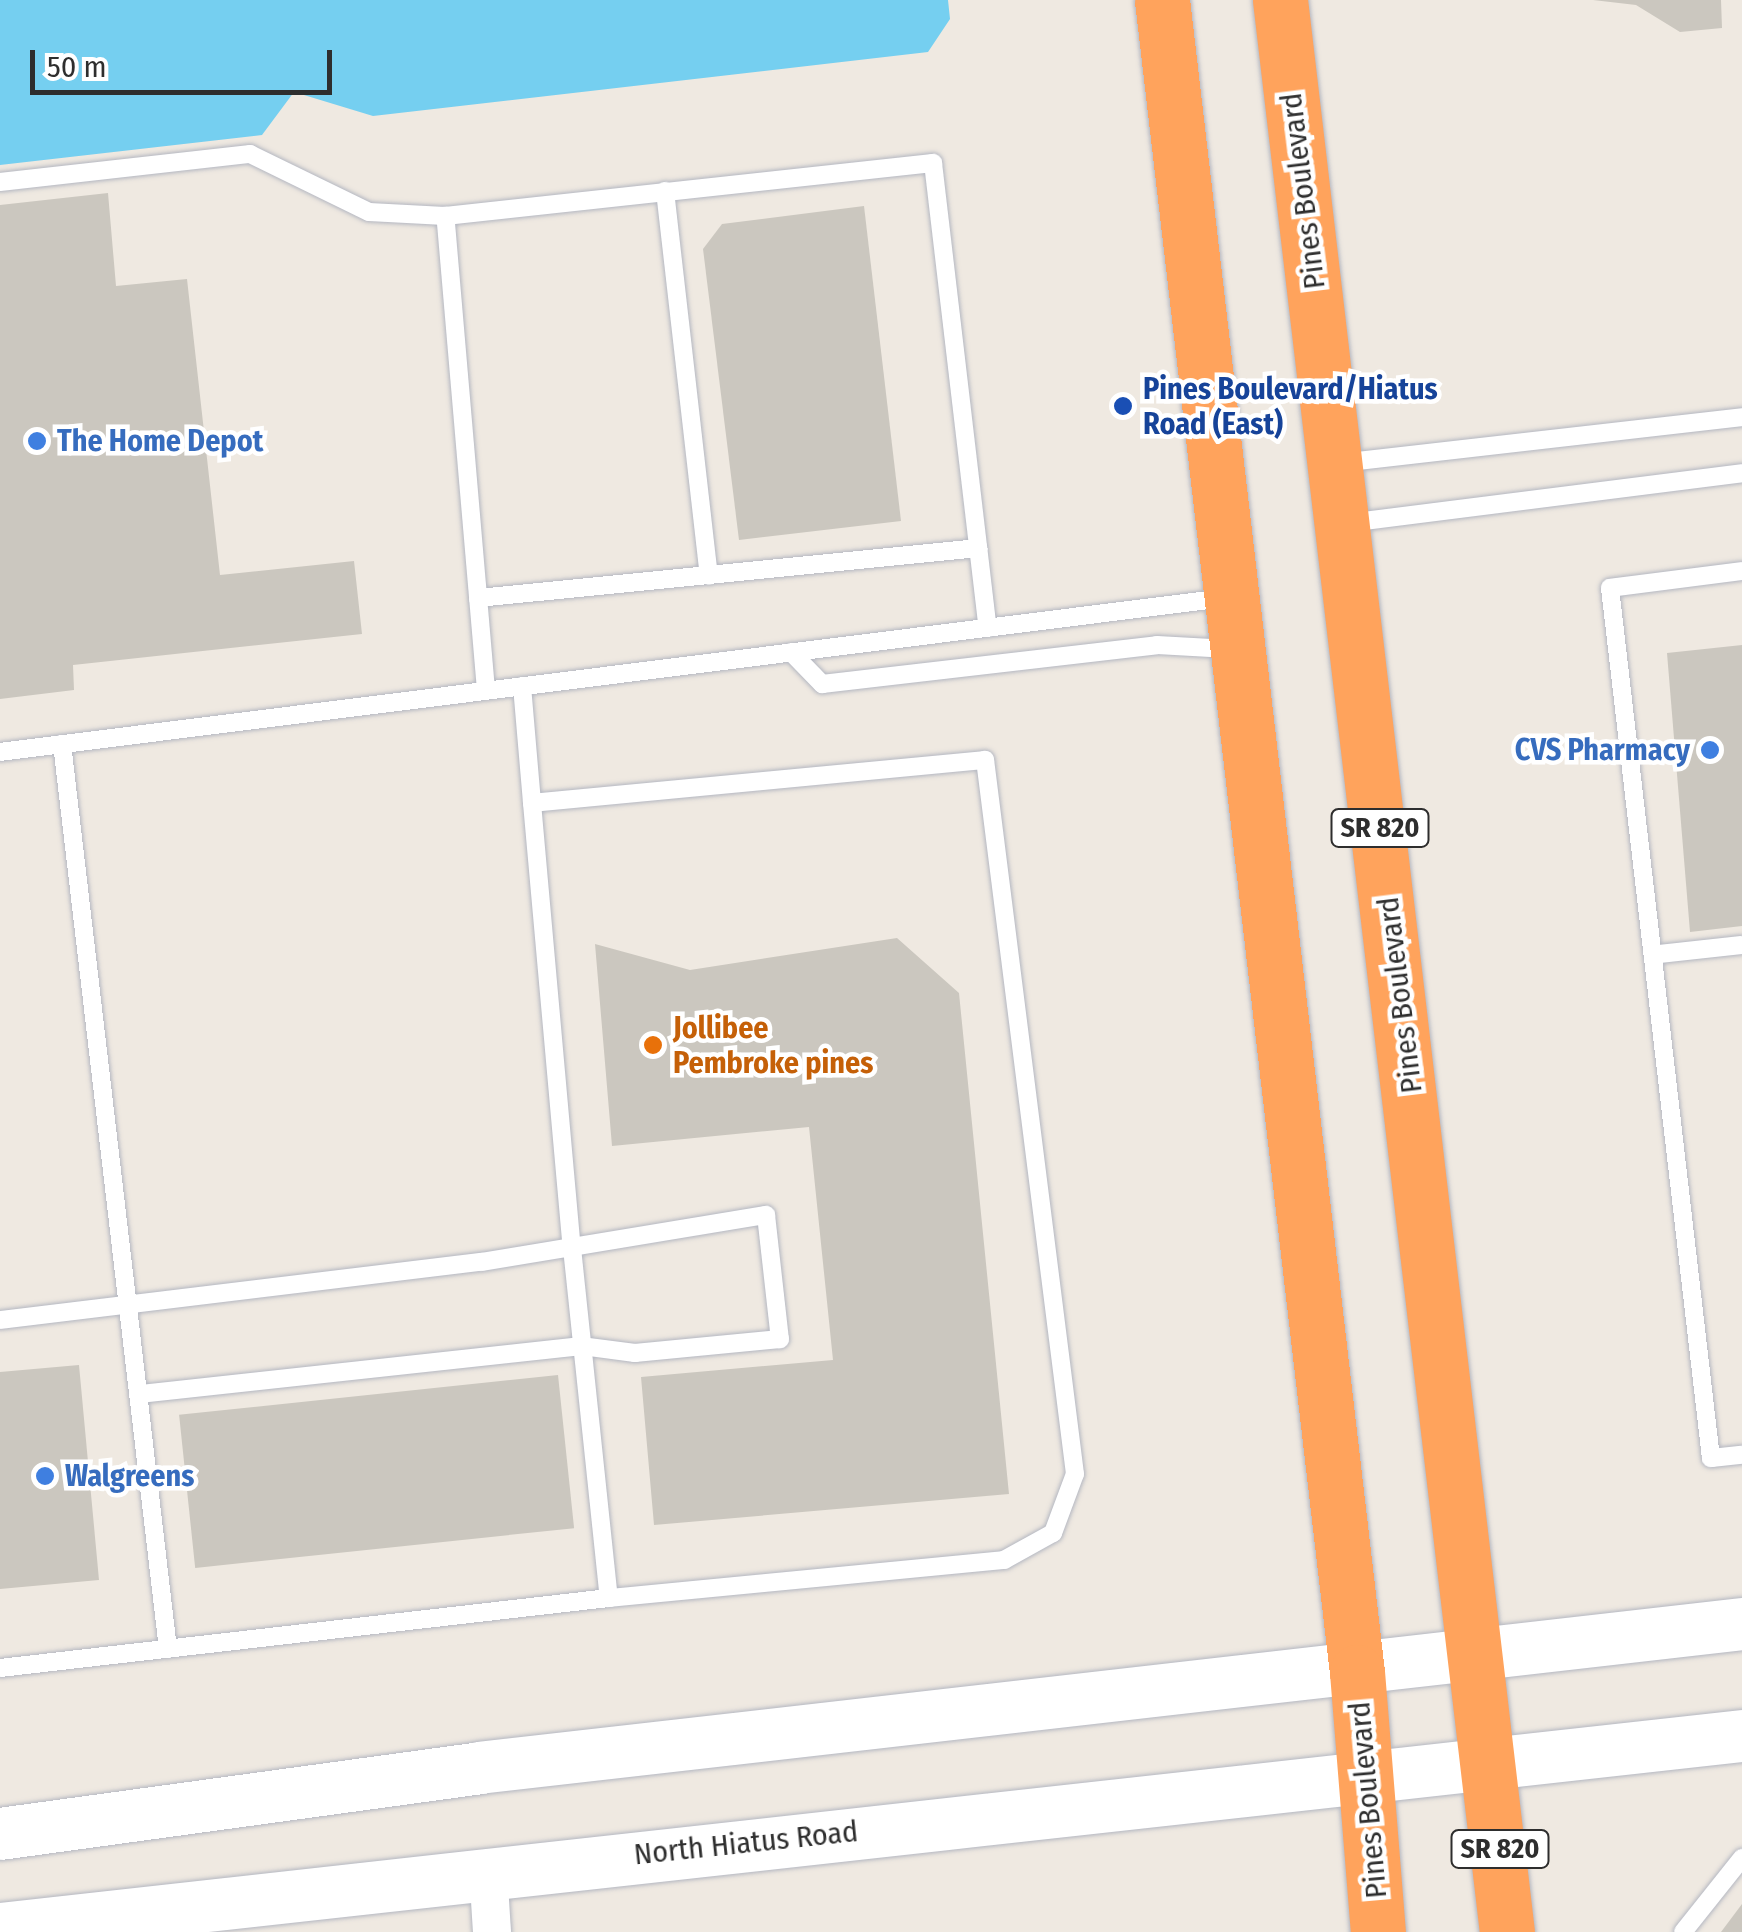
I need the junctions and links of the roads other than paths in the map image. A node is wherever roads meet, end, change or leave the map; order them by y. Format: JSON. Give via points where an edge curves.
{"nodes":[{"id":1,"x":1162,"y":0,"type":"edge"},
{"id":2,"x":1280,"y":0,"type":"edge"},
{"id":3,"x":0,"y":182,"type":"edge"},
{"id":4,"x":665,"y":192,"type":"junction"},
{"id":5,"x":445,"y":216,"type":"junction"},
{"id":6,"x":1742,"y":416,"type":"edge"},
{"id":7,"x":1335,"y":464,"type":"junction"},
{"id":8,"x":1742,"y":473,"type":"edge"},
{"id":9,"x":1342,"y":524,"type":"junction"},
{"id":10,"x":978,"y":548,"type":"junction"},
{"id":11,"x":1742,"y":572,"type":"edge"},
{"id":12,"x":709,"y":575,"type":"junction"},
{"id":13,"x":478,"y":598,"type":"junction"},
{"id":14,"x":1234,"y":623,"type":"junction"},
{"id":15,"x":988,"y":628,"type":"junction"},
{"id":16,"x":791,"y":652,"type":"junction"},
{"id":17,"x":522,"y":686,"type":"junction"},
{"id":18,"x":486,"y":690,"type":"junction"},
{"id":19,"x":62,"y":744,"type":"junction"},
{"id":20,"x":0,"y":752,"type":"edge"},
{"id":21,"x":532,"y":803,"type":"junction"},
{"id":22,"x":1742,"y":945,"type":"edge"},
{"id":23,"x":1659,"y":954,"type":"junction"},
{"id":24,"x":572,"y":1248,"type":"junction"},
{"id":25,"x":128,"y":1305,"type":"junction"},
{"id":26,"x":0,"y":1320,"type":"edge"},
{"id":27,"x":582,"y":1346,"type":"junction"},
{"id":28,"x":139,"y":1394,"type":"junction"},
{"id":29,"x":1742,"y":1455,"type":"edge"},
{"id":30,"x":609,"y":1598,"type":"junction"},
{"id":31,"x":1742,"y":1624,"type":"edge"},
{"id":32,"x":168,"y":1649,"type":"junction"},
{"id":33,"x":1480,"y":1656,"type":"junction"},
{"id":34,"x":0,"y":1668,"type":"edge"},
{"id":35,"x":1357,"y":1672,"type":"junction"},
{"id":36,"x":1742,"y":1736,"type":"edge"},
{"id":37,"x":1492,"y":1765,"type":"junction"},
{"id":38,"x":1366,"y":1779,"type":"junction"},
{"id":39,"x":0,"y":1834,"type":"edge"},
{"id":40,"x":1742,"y":1858,"type":"edge"},
{"id":41,"x":488,"y":1870,"type":"junction"},
{"id":42,"x":0,"y":1929,"type":"edge"},
{"id":43,"x":492,"y":1932,"type":"edge"},
{"id":44,"x":1378,"y":1932,"type":"edge"},
{"id":45,"x":1507,"y":1932,"type":"edge"},
{"id":46,"x":1683,"y":1932,"type":"edge"}],
"edges":[{"from":1,"to":14,"type":"highway","name":"Pines Boulevard"},
{"from":2,"to":7,"type":"highway","name":"Pines Boulevard","number":"SR 820"},
{"from":3,"to":5,"type":"lane","via":[[250,154],[369,212]]},
{"from":4,"to":5,"type":"lane"},
{"from":4,"to":10,"type":"lane","via":[[933,162]]},
{"from":4,"to":12,"type":"lane"},
{"from":5,"to":13,"type":"lane"},
{"from":6,"to":7,"type":"lane"},
{"from":7,"to":9,"type":"highway","name":"Pines Boulevard","number":"SR 820"},
{"from":8,"to":9,"type":"lane"},
{"from":9,"to":33,"type":"highway","name":"Pines Boulevard","number":"SR 820"},
{"from":10,"to":12,"type":"lane"},
{"from":10,"to":15,"type":"lane"},
{"from":11,"to":23,"type":"lane","via":[[1610,588]]},
{"from":12,"to":13,"type":"lane"},
{"from":13,"to":18,"type":"lane"},
{"from":14,"to":15,"type":"lane"},
{"from":14,"to":16,"type":"lane","via":[[1156,645],[822,684]]},
{"from":14,"to":35,"type":"highway","name":"Pines Boulevard"},
{"from":15,"to":16,"type":"lane"},
{"from":16,"to":17,"type":"lane"},
{"from":17,"to":18,"type":"lane"},
{"from":17,"to":21,"type":"lane"},
{"from":18,"to":19,"type":"lane"},
{"from":19,"to":20,"type":"lane"},
{"from":19,"to":25,"type":"lane"},
{"from":21,"to":24,"type":"lane"},
{"from":21,"to":30,"type":"lane","via":[[985,760],[1075,1474],[1053,1533],[1004,1560]]},
{"from":22,"to":23,"type":"lane"},
{"from":23,"to":29,"type":"lane","via":[[1711,1458]]},
{"from":24,"to":25,"type":"lane"},
{"from":24,"to":27,"type":"lane"},
{"from":24,"to":27,"type":"lane","via":[[766,1215],[780,1338],[635,1352]]},
{"from":25,"to":26,"type":"lane"},
{"from":25,"to":28,"type":"lane"},
{"from":27,"to":28,"type":"lane"},
{"from":27,"to":30,"type":"lane"},
{"from":28,"to":32,"type":"lane"},
{"from":30,"to":32,"type":"lane"},
{"from":31,"to":33,"type":"main road"},
{"from":32,"to":34,"type":"lane"},
{"from":33,"to":35,"type":"main road"},
{"from":33,"to":37,"type":"highway","name":"Pines Boulevard","number":"SR 820"},
{"from":35,"to":38,"type":"highway","name":"Pines Boulevard"},
{"from":35,"to":39,"type":"main road","via":[[480,1768]]},
{"from":36,"to":37,"type":"main road","name":"North Hiatus Road"},
{"from":37,"to":38,"type":"main road","name":"North Hiatus Road"},
{"from":37,"to":45,"type":"highway","name":"Pines Boulevard","number":"SR 820"},
{"from":38,"to":41,"type":"main road","name":"North Hiatus Road"},
{"from":38,"to":44,"type":"highway","name":"Pines Boulevard"},
{"from":40,"to":46,"type":"lane"},
{"from":41,"to":42,"type":"main road","name":"North Hiatus Road"},
{"from":41,"to":43,"type":"street"}]}
